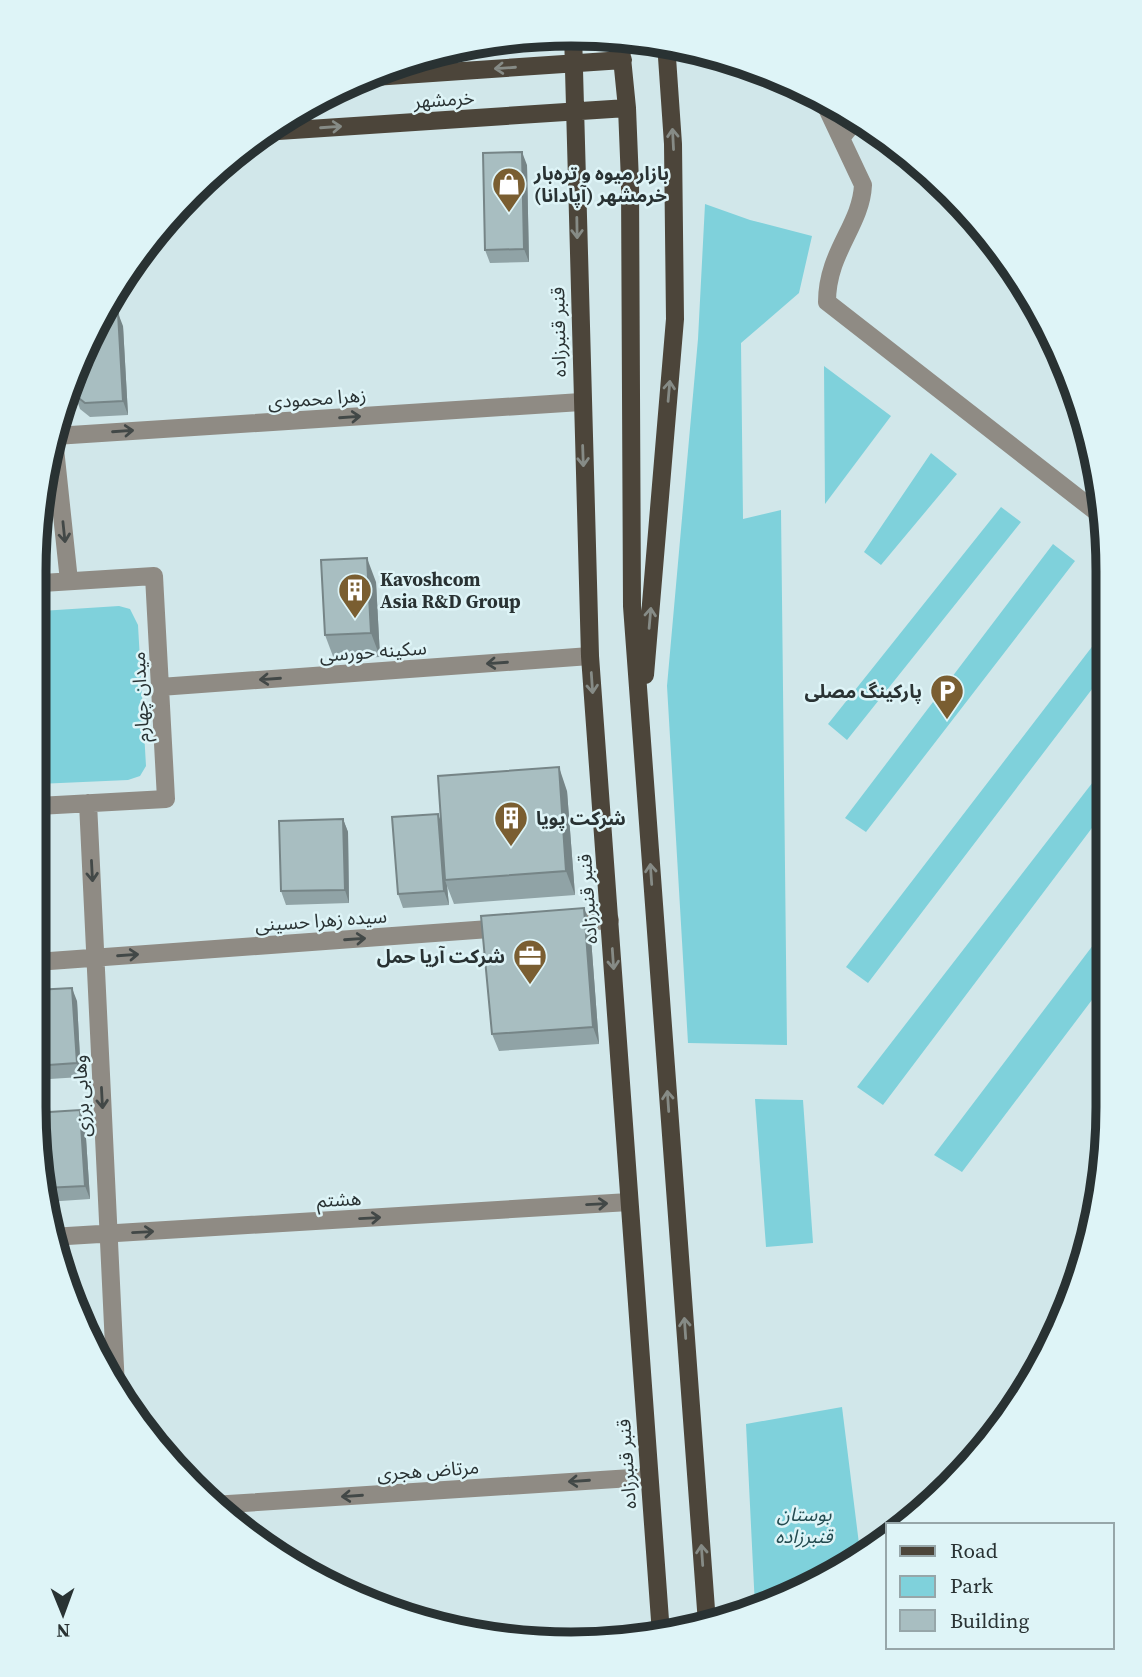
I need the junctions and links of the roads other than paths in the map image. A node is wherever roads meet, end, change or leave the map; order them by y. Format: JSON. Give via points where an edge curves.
{"nodes":[{"id":1,"x":573,"y":46,"type":"edge"},
{"id":2,"x":621,"y":48,"type":"edge"},
{"id":3,"x":667,"y":55,"type":"edge"},
{"id":4,"x":623,"y":60,"type":"junction"},
{"id":5,"x":573,"y":64,"type":"junction"},
{"id":6,"x":396,"y":76,"type":"edge"},
{"id":7,"x":627,"y":108,"type":"junction"},
{"id":8,"x":574,"y":111,"type":"junction"},
{"id":9,"x":829,"y":114,"type":"edge"},
{"id":10,"x":851,"y":126,"type":"edge"},
{"id":11,"x":285,"y":131,"type":"edge"},
{"id":12,"x":841,"y":138,"type":"junction"},
{"id":13,"x":581,"y":402,"type":"junction"},
{"id":14,"x":62,"y":437,"type":"edge"},
{"id":15,"x":57,"y":464,"type":"edge"},
{"id":16,"x":1093,"y":509,"type":"edge"},
{"id":17,"x":69,"y":581,"type":"junction"},
{"id":18,"x":46,"y":583,"type":"edge"},
{"id":19,"x":590,"y":656,"type":"junction"},
{"id":20,"x":160,"y":687,"type":"junction"},
{"id":21,"x":640,"y":734,"type":"junction"},
{"id":22,"x":88,"y":803,"type":"junction"},
{"id":23,"x":46,"y":806,"type":"edge"},
{"id":24,"x":610,"y":920,"type":"junction"},
{"id":25,"x":554,"y":924,"type":"edge"},
{"id":26,"x":527,"y":926,"type":"edge"},
{"id":27,"x":96,"y":958,"type":"junction"},
{"id":28,"x":46,"y":961,"type":"edge"},
{"id":29,"x":629,"y":1202,"type":"junction"},
{"id":30,"x":109,"y":1234,"type":"junction"},
{"id":31,"x":62,"y":1236,"type":"edge"},
{"id":32,"x":115,"y":1367,"type":"edge"},
{"id":33,"x":647,"y":1477,"type":"junction"},
{"id":34,"x":228,"y":1504,"type":"edge"},
{"id":35,"x":706,"y":1614,"type":"edge"},
{"id":36,"x":660,"y":1623,"type":"edge"}],
"edges":[{"from":1,"to":5,"type":"main road","name":"قنبر قنبرزاده"},
{"from":2,"to":4,"type":"main road"},
{"from":21,"to":3,"type":"main road","one_way":true,"via":[[675,319]]},
{"from":4,"to":5,"type":"main road","name":"خرمشهر"},
{"from":4,"to":7,"type":"main road"},
{"from":5,"to":6,"type":"main road","name":"خرمشهر","one_way":true},
{"from":5,"to":8,"type":"main road","name":"قنبر قنبرزاده"},
{"from":7,"to":8,"type":"main road","name":"خرمشهر"},
{"from":7,"to":21,"type":"main road","via":[[632,606]]},
{"from":11,"to":8,"type":"main road","name":"خرمشهر","one_way":true},
{"from":8,"to":13,"type":"main road","name":"قنبر قنبرزاده","one_way":true},
{"from":9,"to":12,"type":"street"},
{"from":10,"to":12,"type":"street"},
{"from":12,"to":16,"type":"street","via":[[863,185],[862,200],[832,262],[827,302]]},
{"from":14,"to":13,"type":"street","name":"زهرا محمودی","one_way":true},
{"from":13,"to":19,"type":"main road","name":"قنبر قنبرزاده","one_way":true},
{"from":15,"to":17,"type":"street","one_way":true},
{"from":17,"to":18,"type":"street","name":"میدان چهارم"},
{"from":17,"to":20,"type":"street","name":"میدان چهارم","via":[[154,576]]},
{"from":19,"to":20,"type":"street","name":"سکینه حورسی","one_way":true},
{"from":19,"to":24,"type":"main road","name":"قنبر قنبرزاده","one_way":true},
{"from":20,"to":22,"type":"street","name":"میدان چهارم","via":[[166,799]]},
{"from":35,"to":21,"type":"main road","one_way":true},
{"from":22,"to":23,"type":"street","name":"میدان چهارم"},
{"from":22,"to":27,"type":"street","name":"وهابی برزی","one_way":true},
{"from":24,"to":25,"type":"street"},
{"from":24,"to":29,"type":"main road","name":"قنبر قنبرزاده","one_way":true},
{"from":27,"to":26,"type":"street","name":"سیده زهرا حسینی","one_way":true},
{"from":27,"to":28,"type":"street","name":"سیده زهرا حسینی"},
{"from":27,"to":30,"type":"street","name":"وهابی برزی","one_way":true},
{"from":30,"to":29,"type":"street","name":"هشتم","one_way":true},
{"from":29,"to":33,"type":"main road","name":"قنبر قنبرزاده"},
{"from":30,"to":31,"type":"street","name":"هشتم"},
{"from":30,"to":32,"type":"street","name":"وهابی برزی"},
{"from":33,"to":34,"type":"street","name":"مرتاض هجری","one_way":true},
{"from":33,"to":36,"type":"main road","name":"قنبر قنبرزاده"}]}
